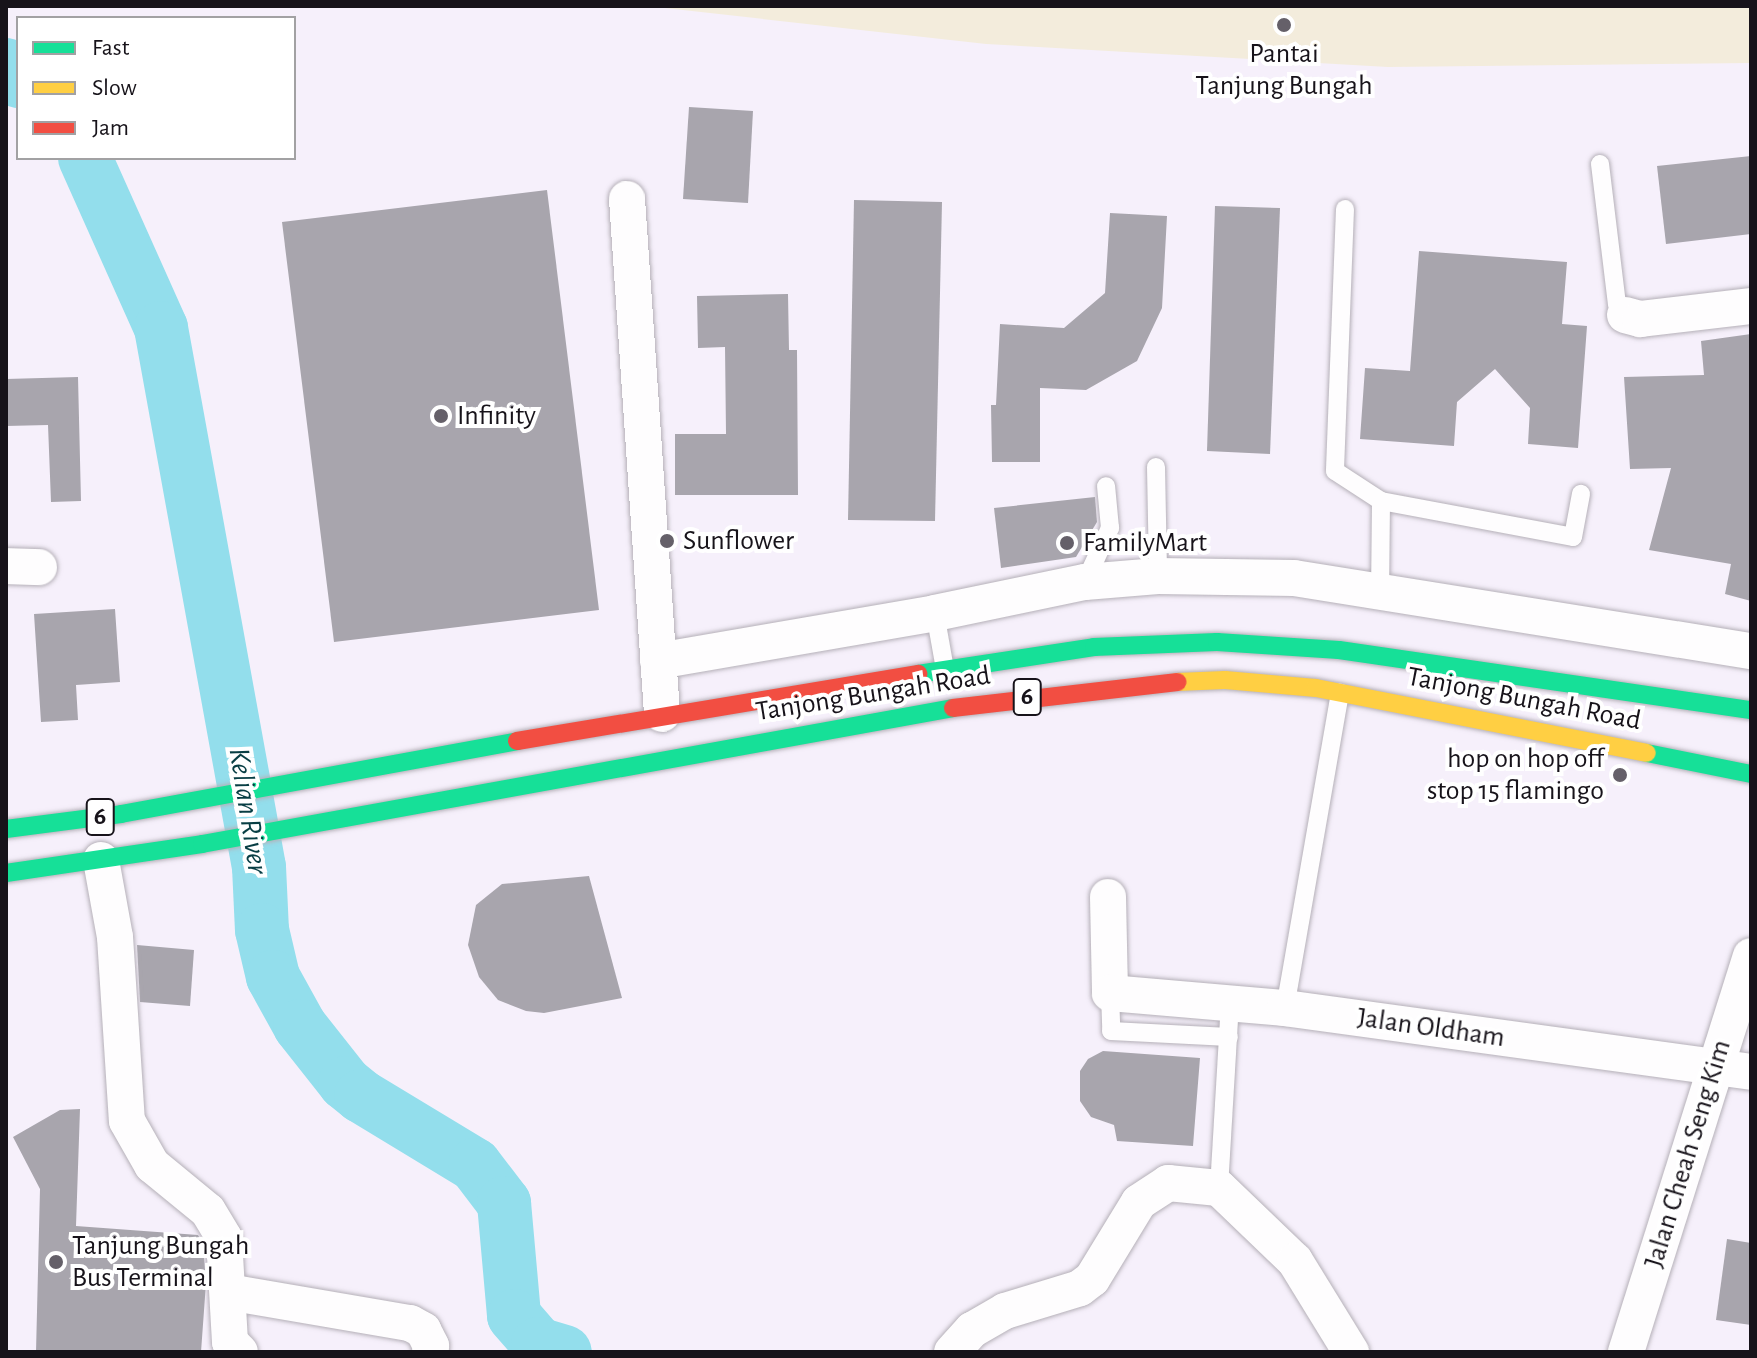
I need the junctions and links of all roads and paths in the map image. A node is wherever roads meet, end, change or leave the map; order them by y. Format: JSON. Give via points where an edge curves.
{"nodes":[{"id":1,"x":1600,"y":164,"type":"dead end"},
{"id":2,"x":627,"y":199,"type":"dead end"},
{"id":3,"x":1345,"y":209,"type":"dead end"},
{"id":4,"x":1751,"y":306,"type":"edge"},
{"id":5,"x":1625,"y":315,"type":"joint"},
{"id":6,"x":1156,"y":467,"type":"dead end"},
{"id":7,"x":1106,"y":486,"type":"dead end"},
{"id":8,"x":1581,"y":494,"type":"dead end"},
{"id":9,"x":1381,"y":501,"type":"junction"},
{"id":10,"x":1158,"y":576,"type":"junction"},
{"id":11,"x":1085,"y":582,"type":"junction"},
{"id":12,"x":1380,"y":592,"type":"junction"},
{"id":13,"x":935,"y":613,"type":"junction"},
{"id":14,"x":1751,"y":651,"type":"edge"},
{"id":15,"x":658,"y":661,"type":"junction"},
{"id":16,"x":945,"y":669,"type":"junction"},
{"id":17,"x":1340,"y":693,"type":"junction"},
{"id":18,"x":1751,"y":710,"type":"edge"},
{"id":19,"x":662,"y":714,"type":"junction"},
{"id":20,"x":1751,"y":774,"type":"edge"},
{"id":21,"x":6,"y":829,"type":"edge"},
{"id":22,"x":101,"y":860,"type":"junction"},
{"id":23,"x":39,"y":868,"type":"junction"},
{"id":24,"x":6,"y":873,"type":"edge"},
{"id":25,"x":6,"y":887,"type":"edge"},
{"id":26,"x":1108,"y":897,"type":"dead end"},
{"id":27,"x":1751,"y":956,"type":"edge"},
{"id":28,"x":1285,"y":1008,"type":"junction"},
{"id":29,"x":1229,"y":1019,"type":"junction"},
{"id":30,"x":1715,"y":1067,"type":"junction"},
{"id":31,"x":1751,"y":1072,"type":"edge"},
{"id":32,"x":1219,"y":1188,"type":"junction"},
{"id":33,"x":228,"y":1292,"type":"junction"},
{"id":34,"x":240,"y":1352,"type":"edge"},
{"id":35,"x":430,"y":1352,"type":"edge"},
{"id":36,"x":952,"y":1352,"type":"edge"},
{"id":37,"x":1351,"y":1352,"type":"edge"},
{"id":38,"x":1626,"y":1352,"type":"edge"}],
"edges":[{"from":1,"to":5,"type":"lane","via":[[1617,304]]},
{"from":2,"to":15,"type":"street"},
{"from":3,"to":9,"type":"lane","via":[[1335,471]]},
{"from":4,"to":5,"type":"street","via":[[1640,319]]},
{"from":6,"to":10,"type":"lane"},
{"from":7,"to":11,"type":"lane","via":[[1110,528]]},
{"from":8,"to":9,"type":"lane","via":[[1573,537]]},
{"from":9,"to":12,"type":"lane"},
{"from":10,"to":11,"type":"street"},
{"from":10,"to":12,"type":"street","via":[[1294,578]]},
{"from":11,"to":13,"type":"street"},
{"from":12,"to":14,"type":"street"},
{"from":13,"to":15,"type":"street"},
{"from":13,"to":16,"type":"lane"},
{"from":15,"to":19,"type":"street"},
{"from":16,"to":18,"type":"main road","name":"Tanjong Bungah Road","number":"6","via":[[1094,647],[1217,642],[1339,650]]},
{"from":16,"to":19,"type":"main road","name":"Tanjong Bungah Road","number":"6"},
{"from":17,"to":20,"type":"main road","name":"Tanjong Bungah Road","number":"6"},
{"from":17,"to":22,"type":"main road","name":"Tanjong Bungah Road","number":"6","via":[[1225,680],[969,705]]},
{"from":17,"to":28,"type":"lane"},
{"from":19,"to":21,"type":"main road","name":"Tanjong Bungah Road","number":"6","via":[[193,801]]},
{"from":22,"to":23,"type":"main road","name":"Tanjong Bungah Road","number":"6"},
{"from":22,"to":33,"type":"street","via":[[115,937],[127,1121],[152,1165],[208,1211],[224,1238]]},
{"from":23,"to":24,"type":"main road","name":"Tanjong Bungah Road","number":"6"},
{"from":23,"to":25,"type":"main road"},
{"from":26,"to":29,"type":"street","name":"Jalan Oldham","via":[[1110,993]]},
{"from":27,"to":30,"type":"street","name":"Jalan Cheah Seng Kim"},
{"from":28,"to":29,"type":"street","name":"Jalan Oldham"},
{"from":28,"to":30,"type":"street","name":"Jalan Oldham"},
{"from":29,"to":32,"type":"lane"},
{"from":30,"to":31,"type":"street","name":"Jalan Oldham"},
{"from":30,"to":38,"type":"street","name":"Jalan Cheah Seng Kim"},
{"from":32,"to":36,"type":"street","via":[[1168,1183],[1153,1192],[1139,1202],[1092,1279],[1080,1288],[1005,1311],[972,1330]]},
{"from":32,"to":37,"type":"street","via":[[1295,1261]]},
{"from":33,"to":34,"type":"street","via":[[230,1342]]},
{"from":33,"to":35,"type":"street","via":[[410,1323],[423,1330]]}]}
